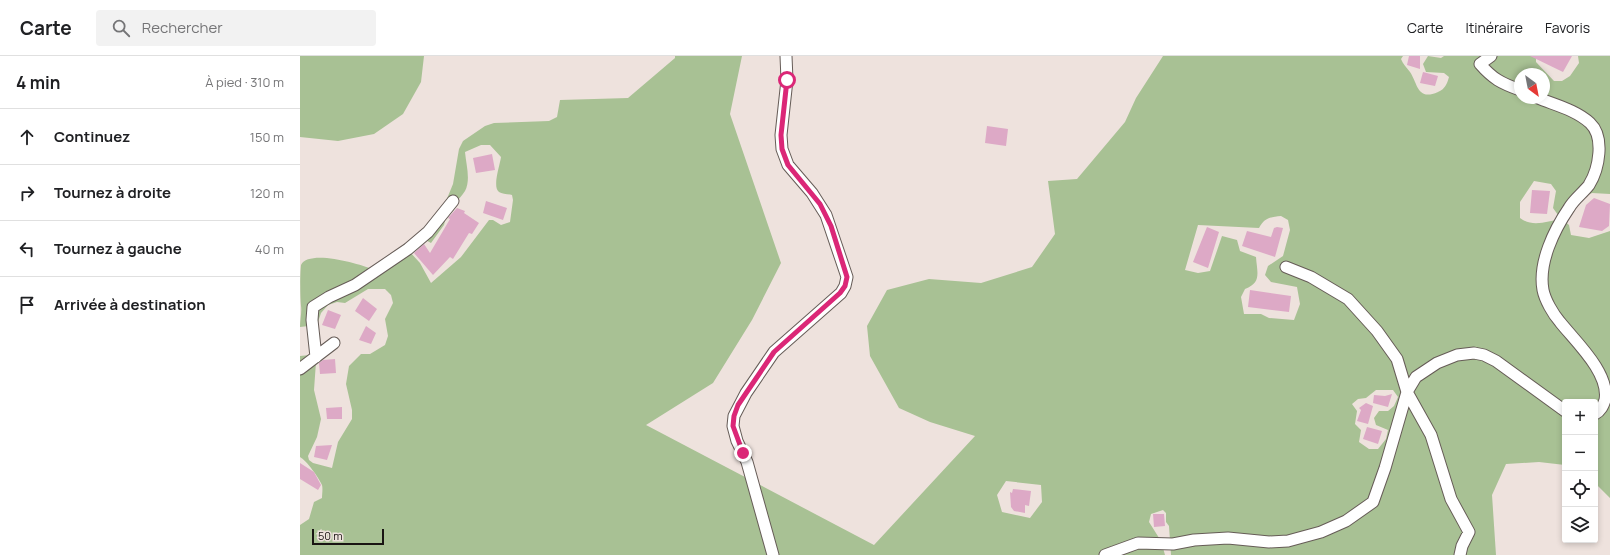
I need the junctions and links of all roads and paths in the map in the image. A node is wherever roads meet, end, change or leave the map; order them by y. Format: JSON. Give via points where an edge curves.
{"nodes":[{"id":1,"x":786,"y":56,"type":"edge"},
{"id":2,"x":1491,"y":56,"type":"edge"},
{"id":3,"x":1482,"y":60,"type":"edge"},
{"id":4,"x":1514,"y":88,"type":"edge"},
{"id":5,"x":1550,"y":103,"type":"edge"},
{"id":6,"x":453,"y":201,"type":"dead end"},
{"id":7,"x":1286,"y":267,"type":"dead end"},
{"id":8,"x":334,"y":343,"type":"dead end"},
{"id":9,"x":316,"y":357,"type":"junction"},
{"id":10,"x":300,"y":369,"type":"edge"},
{"id":11,"x":1407,"y":392,"type":"junction"},
{"id":12,"x":1562,"y":409,"type":"edge"},
{"id":13,"x":1598,"y":412,"type":"edge"},
{"id":14,"x":773,"y":555,"type":"edge"},
{"id":15,"x":1105,"y":555,"type":"edge"},
{"id":16,"x":1460,"y":555,"type":"edge"}],
"edges":[{"from":1,"to":14,"type":"street","via":[[787,80],[781,135],[782,149],[788,165],[820,204],[831,226],[847,277],[840,293],[774,352],[746,393],[734,416],[733,426],[747,462]]},
{"from":2,"to":3,"type":"street"},
{"from":3,"to":4,"type":"street","via":[[1491,76]]},
{"from":5,"to":13,"type":"street","via":[[1580,115],[1591,124],[1600,144],[1589,185],[1569,207],[1560,224],[1546,254],[1543,273],[1543,291],[1559,322],[1596,365],[1605,381],[1608,394]]},
{"from":6,"to":9,"type":"street","via":[[428,232],[408,249],[355,285],[313,307]]},
{"from":7,"to":11,"type":"street","via":[[1311,277],[1348,299],[1377,331],[1397,359]]},
{"from":8,"to":9,"type":"street"},
{"from":9,"to":10,"type":"street"},
{"from":11,"to":12,"type":"street","via":[[1416,377],[1437,363],[1456,355],[1474,353],[1496,361]]},
{"from":11,"to":15,"type":"street","via":[[1386,468],[1373,502],[1346,521],[1321,532],[1288,541],[1228,538],[1173,544],[1138,543]]},
{"from":11,"to":16,"type":"street","via":[[1431,435],[1451,499],[1469,532]]}]}
